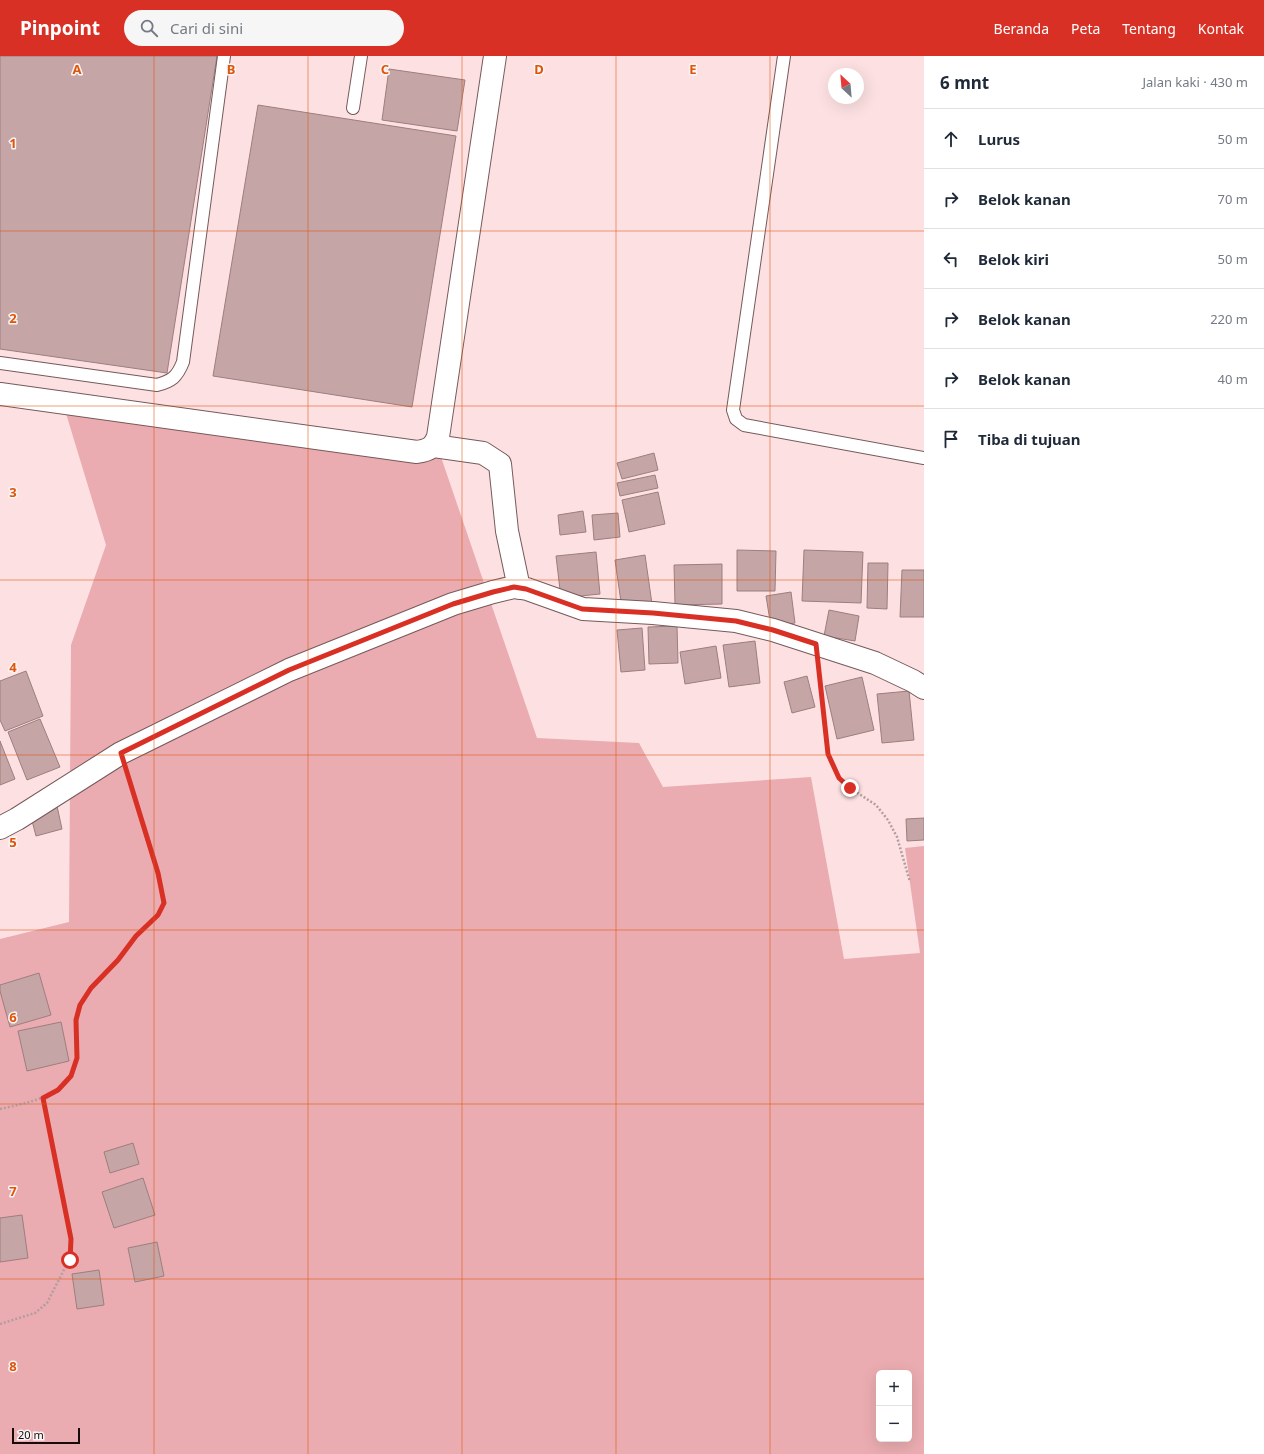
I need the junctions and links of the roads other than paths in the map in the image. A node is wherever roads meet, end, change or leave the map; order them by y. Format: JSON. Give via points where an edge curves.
{"nodes":[{"id":1,"x":224,"y":56,"type":"edge"},
{"id":2,"x":360,"y":56,"type":"edge"},
{"id":3,"x":495,"y":56,"type":"edge"},
{"id":4,"x":784,"y":56,"type":"edge"},
{"id":5,"x":353,"y":108,"type":"dead end"},
{"id":6,"x":0,"y":363,"type":"edge"},
{"id":7,"x":0,"y":394,"type":"edge"},
{"id":8,"x":434,"y":446,"type":"junction"},
{"id":9,"x":924,"y":458,"type":"edge"},
{"id":10,"x":519,"y":588,"type":"junction"},
{"id":11,"x":924,"y":688,"type":"edge"},
{"id":12,"x":0,"y":828,"type":"edge"}],
"edges":[{"from":1,"to":6,"type":"lane","via":[[183,362],[178,373],[168,382],[157,385]]},
{"from":2,"to":5,"type":"lane"},
{"from":3,"to":8,"type":"street","via":[[439,429]]},
{"from":4,"to":9,"type":"lane","via":[[733,410],[736,419],[744,424]]},
{"from":7,"to":8,"type":"street","via":[[417,452],[426,451]]},
{"from":8,"to":10,"type":"street","via":[[483,454],[500,464],[507,531]]},
{"from":10,"to":11,"type":"street","via":[[582,609],[736,621],[773,630],[875,663]]},
{"from":10,"to":12,"type":"street","via":[[493,592],[453,604],[289,670],[121,753]]}]}
